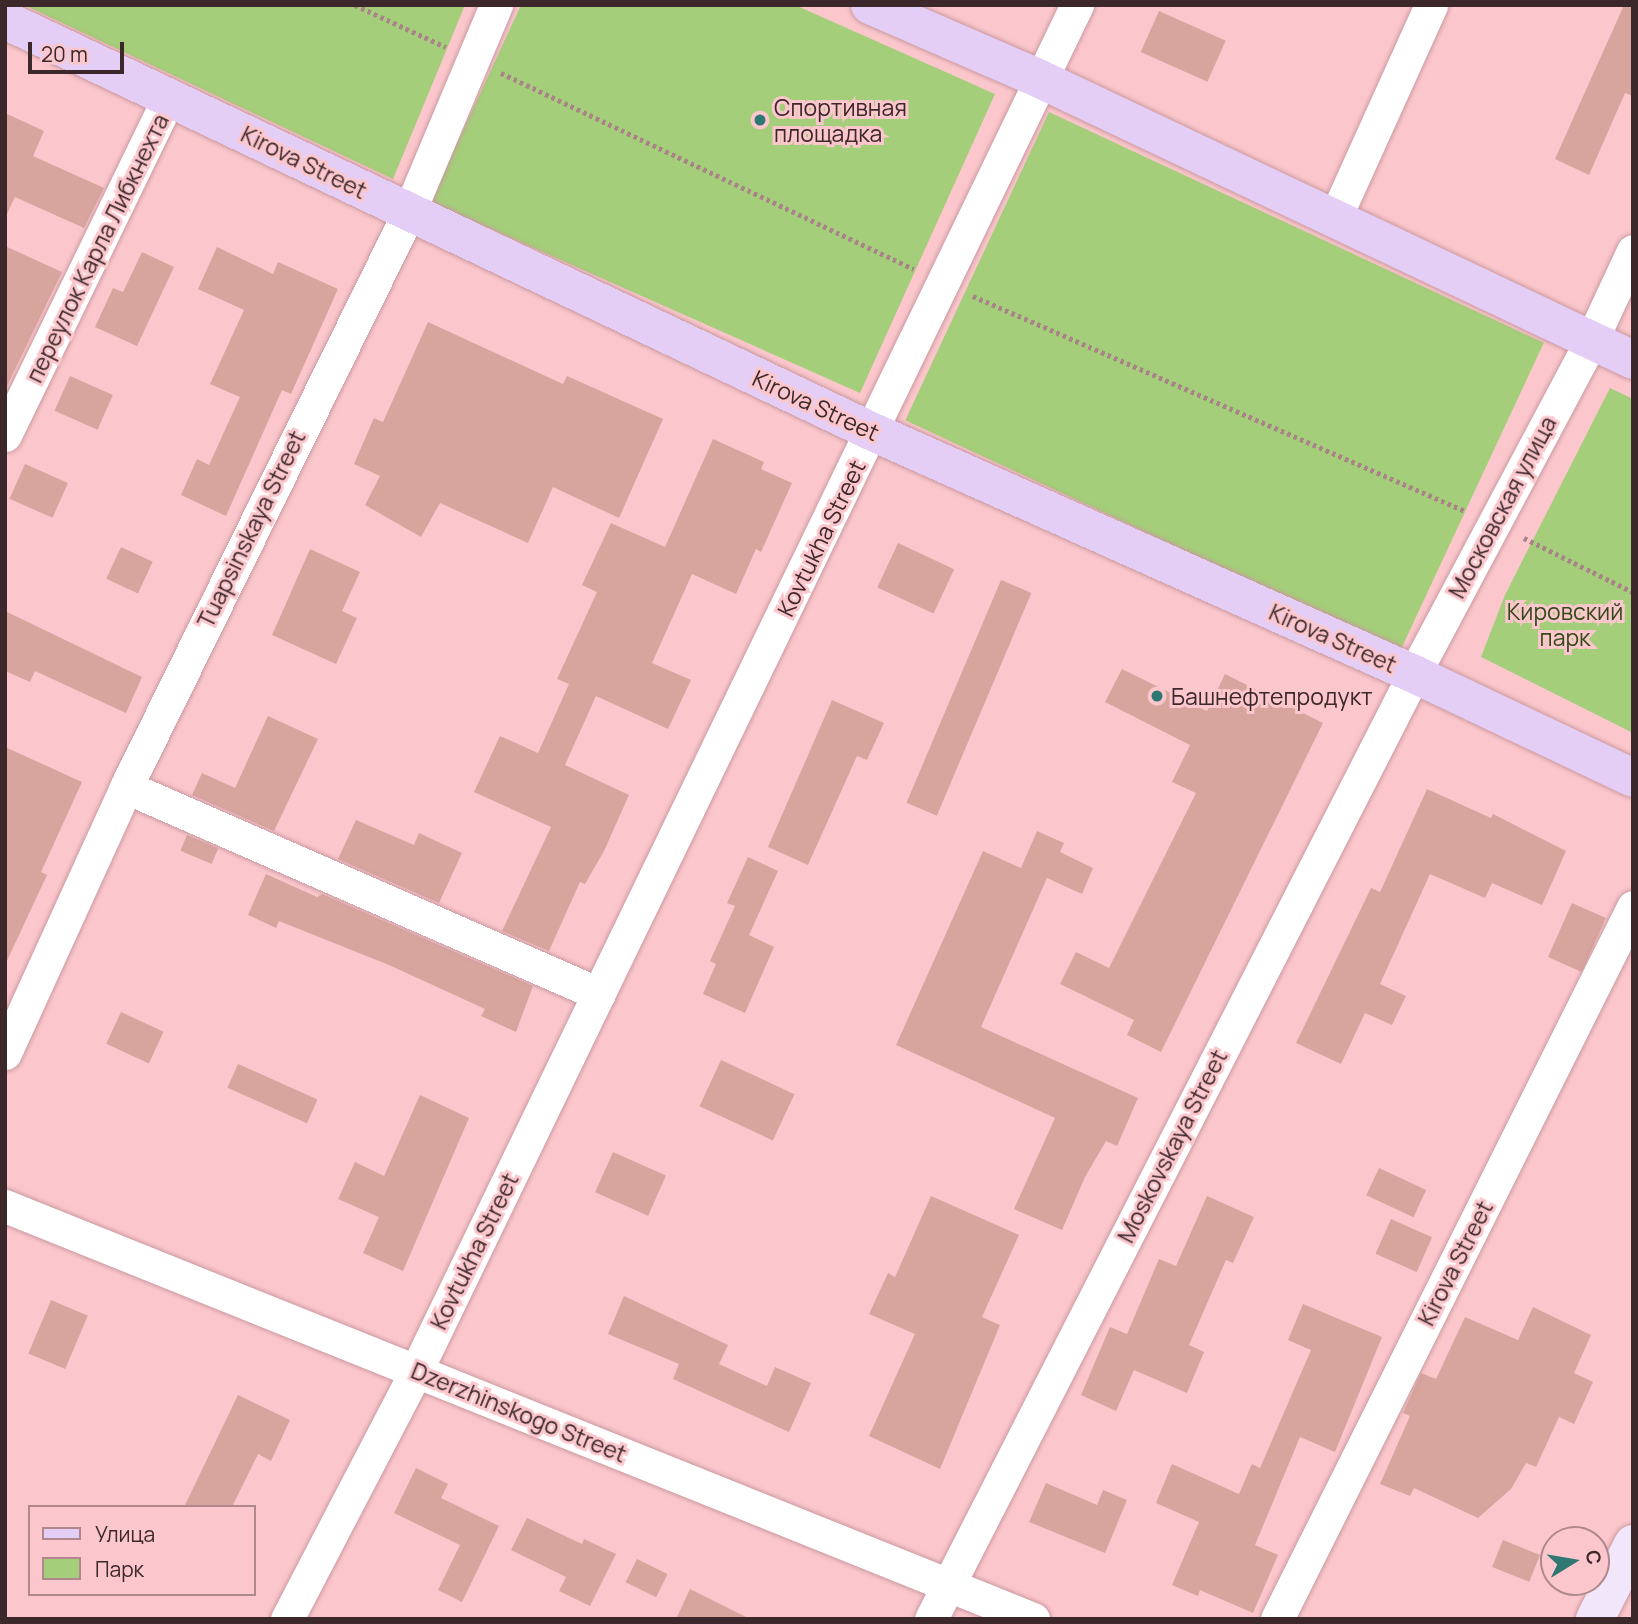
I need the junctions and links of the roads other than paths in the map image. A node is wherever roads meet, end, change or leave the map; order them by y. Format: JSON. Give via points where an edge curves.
{"nodes":[{"id":1,"x":496,"y":5,"type":"edge"},
{"id":2,"x":870,"y":5,"type":"edge"},
{"id":3,"x":1077,"y":5,"type":"edge"},
{"id":4,"x":1431,"y":5,"type":"edge"},
{"id":5,"x":5,"y":20,"type":"edge"},
{"id":6,"x":1040,"y":79,"type":"junction"},
{"id":7,"x":169,"y":98,"type":"junction"},
{"id":8,"x":409,"y":212,"type":"junction"},
{"id":9,"x":1334,"y":220,"type":"junction"},
{"id":10,"x":1633,"y":251,"type":"edge"},
{"id":11,"x":1591,"y":341,"type":"junction"},
{"id":12,"x":1633,"y":360,"type":"edge"},
{"id":13,"x":873,"y":432,"type":"junction"},
{"id":14,"x":5,"y":435,"type":"edge"},
{"id":15,"x":1414,"y":674,"type":"junction"},
{"id":16,"x":1633,"y":778,"type":"edge"},
{"id":17,"x":126,"y":787,"type":"junction"},
{"id":18,"x":1633,"y":907,"type":"edge"},
{"id":19,"x":599,"y":994,"type":"junction"},
{"id":20,"x":5,"y":1053,"type":"edge"},
{"id":21,"x":5,"y":1206,"type":"edge"},
{"id":22,"x":416,"y":1371,"type":"junction"},
{"id":23,"x":1633,"y":1544,"type":"edge"},
{"id":24,"x":948,"y":1585,"type":"junction"},
{"id":25,"x":287,"y":1619,"type":"edge"},
{"id":26,"x":931,"y":1619,"type":"edge"},
{"id":27,"x":1033,"y":1619,"type":"edge"},
{"id":28,"x":1278,"y":1619,"type":"edge"},
{"id":29,"x":1595,"y":1619,"type":"edge"}],
"edges":[{"from":1,"to":8,"type":"street","name":"Tuapsinskaya Street"},
{"from":2,"to":6,"type":"main road"},
{"from":3,"to":6,"type":"street","name":"Kovtukha Street"},
{"from":4,"to":9,"type":"street"},
{"from":5,"to":7,"type":"main road","name":"Kirova Street"},
{"from":6,"to":9,"type":"main road"},
{"from":6,"to":13,"type":"street","name":"Kovtukha Street"},
{"from":7,"to":8,"type":"main road","name":"Kirova Street"},
{"from":7,"to":14,"type":"street","name":"переулок Карла Либкнехта"},
{"from":8,"to":13,"type":"main road","name":"Kirova Street"},
{"from":8,"to":17,"type":"street","name":"Tuapsinskaya Street"},
{"from":9,"to":11,"type":"main road"},
{"from":10,"to":11,"type":"street"},
{"from":11,"to":12,"type":"main road"},
{"from":11,"to":15,"type":"street","name":"Московская улица"},
{"from":13,"to":15,"type":"main road","name":"Kirova Street"},
{"from":13,"to":19,"type":"street","name":"Kovtukha Street"},
{"from":15,"to":16,"type":"main road","name":"Kirova Street"},
{"from":15,"to":24,"type":"street","name":"Moskovskaya Street"},
{"from":17,"to":19,"type":"street"},
{"from":17,"to":20,"type":"street","name":"Tuapsinskaya Street"},
{"from":18,"to":28,"type":"street","name":"Kirova Street"},
{"from":19,"to":22,"type":"street","name":"Kovtukha Street"},
{"from":21,"to":22,"type":"street","name":"Dzerzhinskogo Street"},
{"from":22,"to":24,"type":"street","name":"Dzerzhinskogo Street"},
{"from":22,"to":25,"type":"street","name":"Kovtukha Street"},
{"from":23,"to":29,"type":"main road"},
{"from":24,"to":26,"type":"street","name":"Moskovskaya Street"},
{"from":24,"to":27,"type":"street","name":"Dzerzhinskogo Street"}]}
